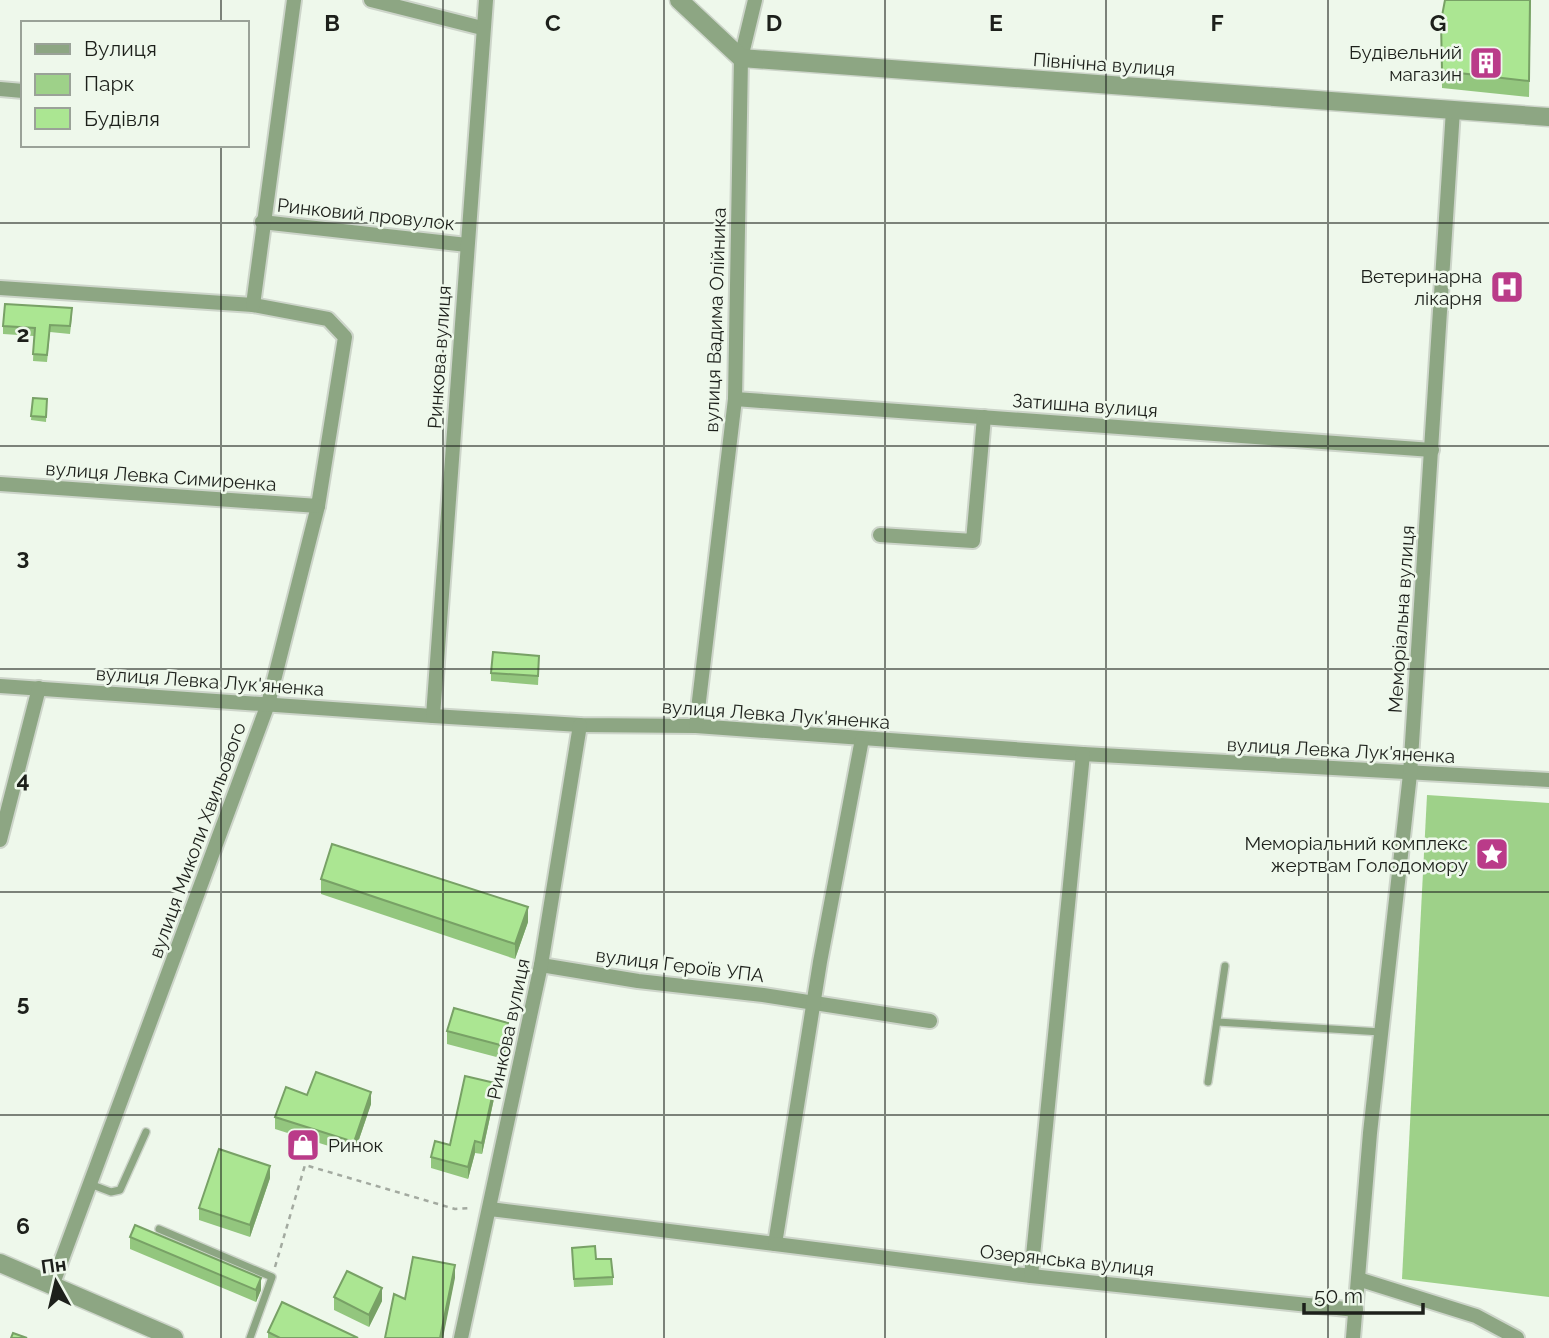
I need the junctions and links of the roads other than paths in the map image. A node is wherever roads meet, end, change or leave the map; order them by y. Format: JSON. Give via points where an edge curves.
{"nodes":[{"id":1,"x":294,"y":0,"type":"edge"},
{"id":2,"x":371,"y":0,"type":"edge"},
{"id":3,"x":486,"y":0,"type":"edge"},
{"id":4,"x":679,"y":0,"type":"edge"},
{"id":5,"x":755,"y":0,"type":"edge"},
{"id":6,"x":482,"y":28,"type":"junction"},
{"id":7,"x":741,"y":58,"type":"junction"},
{"id":8,"x":0,"y":89,"type":"edge"},
{"id":9,"x":21,"y":91,"type":"edge"},
{"id":10,"x":1453,"y":110,"type":"junction"},
{"id":11,"x":1549,"y":117,"type":"edge"},
{"id":12,"x":262,"y":222,"type":"junction"},
{"id":13,"x":467,"y":245,"type":"junction"},
{"id":14,"x":0,"y":288,"type":"edge"},
{"id":15,"x":253,"y":304,"type":"junction"},
{"id":16,"x":735,"y":399,"type":"junction"},
{"id":17,"x":985,"y":417,"type":"junction"},
{"id":18,"x":1432,"y":450,"type":"junction"},
{"id":19,"x":0,"y":484,"type":"edge"},
{"id":20,"x":318,"y":506,"type":"junction"},
{"id":21,"x":880,"y":534,"type":"dead end"},
{"id":22,"x":0,"y":686,"type":"edge"},
{"id":23,"x":39,"y":688,"type":"junction"},
{"id":24,"x":268,"y":704,"type":"junction"},
{"id":25,"x":433,"y":716,"type":"junction"},
{"id":26,"x":580,"y":725,"type":"junction"},
{"id":27,"x":696,"y":726,"type":"junction"},
{"id":28,"x":862,"y":739,"type":"junction"},
{"id":29,"x":1083,"y":754,"type":"junction"},
{"id":30,"x":1410,"y":774,"type":"junction"},
{"id":31,"x":1549,"y":779,"type":"edge"},
{"id":32,"x":0,"y":840,"type":"edge"},
{"id":33,"x":541,"y":965,"type":"junction"},
{"id":34,"x":1226,"y":966,"type":"dead end"},
{"id":35,"x":814,"y":1004,"type":"junction"},
{"id":36,"x":930,"y":1021,"type":"dead end"},
{"id":37,"x":1217,"y":1022,"type":"junction"},
{"id":38,"x":1381,"y":1032,"type":"junction"},
{"id":39,"x":1208,"y":1082,"type":"dead end"},
{"id":40,"x":146,"y":1132,"type":"dead end"},
{"id":41,"x":90,"y":1184,"type":"junction"},
{"id":42,"x":490,"y":1209,"type":"junction"},
{"id":43,"x":159,"y":1229,"type":"dead end"},
{"id":44,"x":775,"y":1244,"type":"junction"},
{"id":45,"x":0,"y":1263,"type":"edge"},
{"id":46,"x":1031,"y":1276,"type":"junction"},
{"id":47,"x":1358,"y":1279,"type":"junction"},
{"id":48,"x":52,"y":1286,"type":"junction"},
{"id":49,"x":1356,"y":1310,"type":"junction"},
{"id":50,"x":174,"y":1338,"type":"edge"},
{"id":51,"x":250,"y":1338,"type":"edge"},
{"id":52,"x":461,"y":1338,"type":"edge"},
{"id":53,"x":1353,"y":1338,"type":"edge"},
{"id":54,"x":1517,"y":1338,"type":"edge"}],
"edges":[{"from":1,"to":12,"type":"street"},
{"from":2,"to":6,"type":"street"},
{"from":3,"to":6,"type":"street","name":"Ринкова вулиця"},
{"from":4,"to":7,"type":"street"},
{"from":5,"to":7,"type":"street","name":"вулиця Вадима Олійника"},
{"from":6,"to":13,"type":"street","name":"Ринкова вулиця"},
{"from":7,"to":10,"type":"street","name":"Північна вулиця"},
{"from":7,"to":16,"type":"street","name":"вулиця Вадима Олійника"},
{"from":8,"to":9,"type":"street"},
{"from":10,"to":11,"type":"street","name":"Північна вулиця"},
{"from":10,"to":18,"type":"street","name":"Меморіальна вулиця"},
{"from":12,"to":13,"type":"street","name":"Ринковий провулок"},
{"from":12,"to":15,"type":"street"},
{"from":13,"to":25,"type":"street","name":"Ринкова вулиця"},
{"from":14,"to":15,"type":"street"},
{"from":15,"to":20,"type":"street","name":"вулиця Миколи Хвильового","via":[[328,319],[345,337]]},
{"from":16,"to":17,"type":"street","name":"Затишна вулиця"},
{"from":16,"to":27,"type":"street","name":"вулиця Вадима Олійника"},
{"from":17,"to":18,"type":"street","name":"Затишна вулиця"},
{"from":17,"to":21,"type":"street","via":[[973,541]]},
{"from":18,"to":30,"type":"street","name":"Меморіальна вулиця"},
{"from":19,"to":20,"type":"street","name":"вулиця Левка Симиренка"},
{"from":20,"to":24,"type":"street","name":"вулиця Миколи Хвильового"},
{"from":22,"to":23,"type":"street","name":"вулиця Левка Лук'яненка"},
{"from":23,"to":24,"type":"street","name":"вулиця Левка Лук'яненка"},
{"from":23,"to":32,"type":"street"},
{"from":24,"to":25,"type":"street","name":"вулиця Левка Лук'яненка"},
{"from":24,"to":41,"type":"street","name":"вулиця Миколи Хвильового"},
{"from":25,"to":26,"type":"street","name":"вулиця Левка Лук'яненка"},
{"from":26,"to":27,"type":"street","name":"вулиця Левка Лук'яненка"},
{"from":26,"to":33,"type":"street","name":"Ринкова вулиця"},
{"from":27,"to":28,"type":"street","name":"вулиця Левка Лук'яненка"},
{"from":28,"to":29,"type":"street","name":"вулиця Левка Лук'яненка"},
{"from":28,"to":35,"type":"street"},
{"from":29,"to":30,"type":"street","name":"вулиця Левка Лук'яненка"},
{"from":29,"to":46,"type":"street"},
{"from":30,"to":31,"type":"street","name":"вулиця Левка Лук'яненка"},
{"from":30,"to":38,"type":"street","name":"Меморіальна вулиця"},
{"from":33,"to":35,"type":"street","name":"вулиця Героїв УПА"},
{"from":33,"to":42,"type":"street","name":"Ринкова вулиця"},
{"from":34,"to":37,"type":"lane"},
{"from":35,"to":36,"type":"street","name":"вулиця Героїв УПА"},
{"from":35,"to":44,"type":"street"},
{"from":37,"to":38,"type":"lane"},
{"from":37,"to":39,"type":"lane"},
{"from":38,"to":47,"type":"street","name":"Меморіальна вулиця"},
{"from":40,"to":41,"type":"lane","via":[[120,1190],[111,1192]]},
{"from":41,"to":48,"type":"street","name":"вулиця Миколи Хвильового"},
{"from":42,"to":44,"type":"street","name":"Озерянська вулиця"},
{"from":42,"to":52,"type":"street","name":"Ринкова вулиця"},
{"from":43,"to":51,"type":"lane","via":[[272,1277]]},
{"from":44,"to":46,"type":"street","name":"Озерянська вулиця"},
{"from":45,"to":48,"type":"street"},
{"from":46,"to":49,"type":"street","name":"Озерянська вулиця"},
{"from":47,"to":49,"type":"street","name":"Меморіальна вулиця"},
{"from":47,"to":54,"type":"street","via":[[1476,1316]]},
{"from":48,"to":50,"type":"street"},
{"from":49,"to":53,"type":"street","name":"Меморіальна вулиця"}]}
